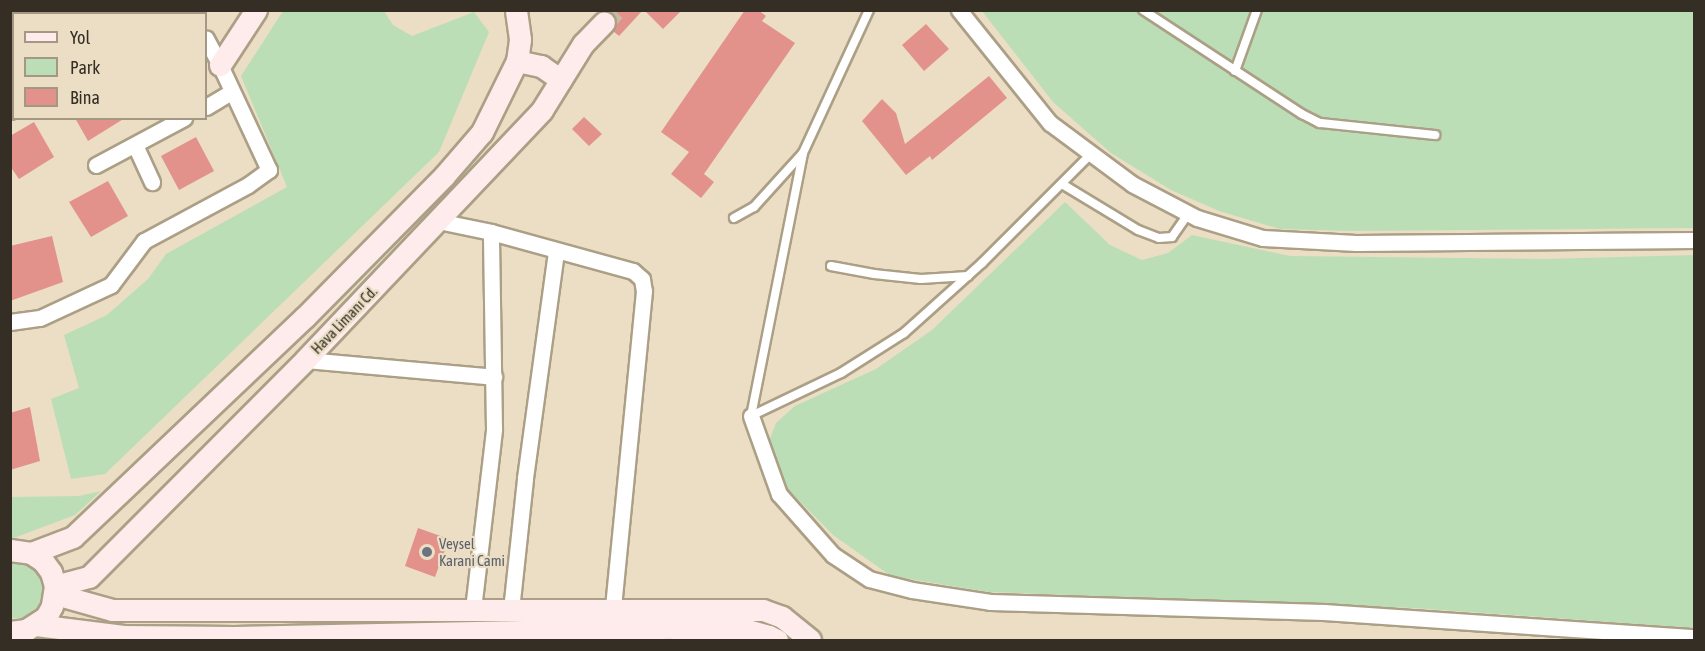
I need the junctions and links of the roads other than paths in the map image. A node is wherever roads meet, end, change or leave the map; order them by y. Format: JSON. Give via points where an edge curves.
{"nodes":[{"id":1,"x":256,"y":10,"type":"edge"},
{"id":2,"x":506,"y":10,"type":"edge"},
{"id":3,"x":869,"y":10,"type":"edge"},
{"id":4,"x":959,"y":10,"type":"edge"},
{"id":5,"x":1143,"y":10,"type":"edge"},
{"id":6,"x":1257,"y":10,"type":"edge"},
{"id":7,"x":517,"y":19,"type":"edge"},
{"id":8,"x":604,"y":22,"type":"tunnel mouth"},
{"id":9,"x":207,"y":41,"type":"edge"},
{"id":10,"x":518,"y":61,"type":"junction"},
{"id":11,"x":220,"y":65,"type":"junction"},
{"id":12,"x":1235,"y":71,"type":"junction"},
{"id":13,"x":561,"y":80,"type":"junction"},
{"id":14,"x":231,"y":92,"type":"junction"},
{"id":15,"x":207,"y":106,"type":"edge"},
{"id":16,"x":180,"y":120,"type":"edge"},
{"id":17,"x":1435,"y":135,"type":"dead end"},
{"id":18,"x":135,"y":145,"type":"junction"},
{"id":19,"x":803,"y":153,"type":"junction"},
{"id":20,"x":1091,"y":154,"type":"junction"},
{"id":21,"x":96,"y":165,"type":"dead end"},
{"id":22,"x":152,"y":182,"type":"dead end"},
{"id":23,"x":1062,"y":184,"type":"junction"},
{"id":24,"x":1189,"y":213,"type":"junction"},
{"id":25,"x":734,"y":218,"type":"dead end"},
{"id":26,"x":438,"y":221,"type":"junction"},
{"id":27,"x":491,"y":232,"type":"junction"},
{"id":28,"x":1695,"y":240,"type":"edge"},
{"id":29,"x":556,"y":250,"type":"junction"},
{"id":30,"x":831,"y":266,"type":"dead end"},
{"id":31,"x":968,"y":276,"type":"junction"},
{"id":32,"x":10,"y":322,"type":"edge"},
{"id":33,"x":305,"y":360,"type":"junction"},
{"id":34,"x":494,"y":377,"type":"junction"},
{"id":35,"x":751,"y":416,"type":"junction"},
{"id":36,"x":21,"y":551,"type":"edge"},
{"id":37,"x":55,"y":590,"type":"junction"},
{"id":38,"x":473,"y":609,"type":"junction"},
{"id":39,"x":613,"y":609,"type":"junction"},
{"id":40,"x":512,"y":610,"type":"junction"},
{"id":41,"x":36,"y":625,"type":"junction"},
{"id":42,"x":674,"y":634,"type":"edge"},
{"id":43,"x":14,"y":635,"type":"edge"},
{"id":44,"x":77,"y":635,"type":"edge"},
{"id":45,"x":501,"y":635,"type":"edge"},
{"id":46,"x":549,"y":635,"type":"edge"},
{"id":47,"x":744,"y":635,"type":"edge"},
{"id":48,"x":444,"y":637,"type":"edge"},
{"id":49,"x":1695,"y":637,"type":"edge"},
{"id":50,"x":234,"y":639,"type":"edge"},
{"id":51,"x":777,"y":640,"type":"edge"},
{"id":52,"x":810,"y":640,"type":"edge"}],
"edges":[{"from":1,"to":11,"type":"street"},
{"from":2,"to":7,"type":"street"},
{"from":3,"to":19,"type":"lane"},
{"from":4,"to":20,"type":"street","via":[[1050,123]]},
{"from":5,"to":12,"type":"lane"},
{"from":6,"to":12,"type":"lane"},
{"from":7,"to":10,"type":"street","name":"Hava Limanı Cd."},
{"from":8,"to":13,"type":"street","name":"Hava Limanı Cd.","via":[[583,44]]},
{"from":9,"to":11,"type":"street"},
{"from":10,"to":13,"type":"street","via":[[541,66]]},
{"from":10,"to":36,"type":"street","name":"Hava Limanı Cd.","via":[[482,132],[330,292],[73,537]]},
{"from":11,"to":14,"type":"street"},
{"from":12,"to":17,"type":"lane","via":[[1320,123]]},
{"from":13,"to":26,"type":"street","name":"Hava Limanı Cd.","via":[[542,110]]},
{"from":14,"to":15,"type":"street"},
{"from":14,"to":32,"type":"street","via":[[269,170],[144,241],[111,285],[40,318]]},
{"from":16,"to":18,"type":"street"},
{"from":18,"to":21,"type":"street"},
{"from":18,"to":22,"type":"street"},
{"from":19,"to":25,"type":"lane","via":[[754,207]]},
{"from":19,"to":35,"type":"lane"},
{"from":20,"to":23,"type":"lane"},
{"from":20,"to":24,"type":"street","via":[[1132,184]]},
{"from":23,"to":24,"type":"lane","via":[[1137,230],[1159,238],[1172,237]]},
{"from":23,"to":31,"type":"lane"},
{"from":24,"to":28,"type":"street","via":[[1263,238],[1356,243]]},
{"from":26,"to":27,"type":"street"},
{"from":26,"to":33,"type":"street","name":"Hava Limanı Cd."},
{"from":27,"to":29,"type":"street"},
{"from":27,"to":34,"type":"street"},
{"from":29,"to":39,"type":"street","via":[[633,271],[642,279],[644,291]]},
{"from":29,"to":40,"type":"street","via":[[525,478]]},
{"from":30,"to":31,"type":"lane","via":[[921,279]]},
{"from":31,"to":35,"type":"lane","via":[[904,333],[841,373]]},
{"from":33,"to":34,"type":"street"},
{"from":33,"to":37,"type":"street","name":"Hava Limanı Cd.","via":[[89,577]]},
{"from":34,"to":38,"type":"street","via":[[494,429]]},
{"from":35,"to":49,"type":"street","via":[[779,494],[833,555],[869,579],[912,590],[990,602],[1324,612]]},
{"from":36,"to":37,"type":"street","via":[[47,567]]},
{"from":37,"to":38,"type":"street","via":[[112,610]]},
{"from":37,"to":41,"type":"street","via":[[46,617]]},
{"from":38,"to":40,"type":"street"},
{"from":39,"to":40,"type":"street"},
{"from":39,"to":52,"type":"street","via":[[763,610],[782,617]]},
{"from":41,"to":43,"type":"street"},
{"from":41,"to":44,"type":"street"},
{"from":42,"to":46,"type":"street"},
{"from":42,"to":47,"type":"street"},
{"from":44,"to":50,"type":"street"},
{"from":45,"to":46,"type":"street"},
{"from":45,"to":48,"type":"street"},
{"from":47,"to":51,"type":"street"},
{"from":48,"to":50,"type":"street"}]}
